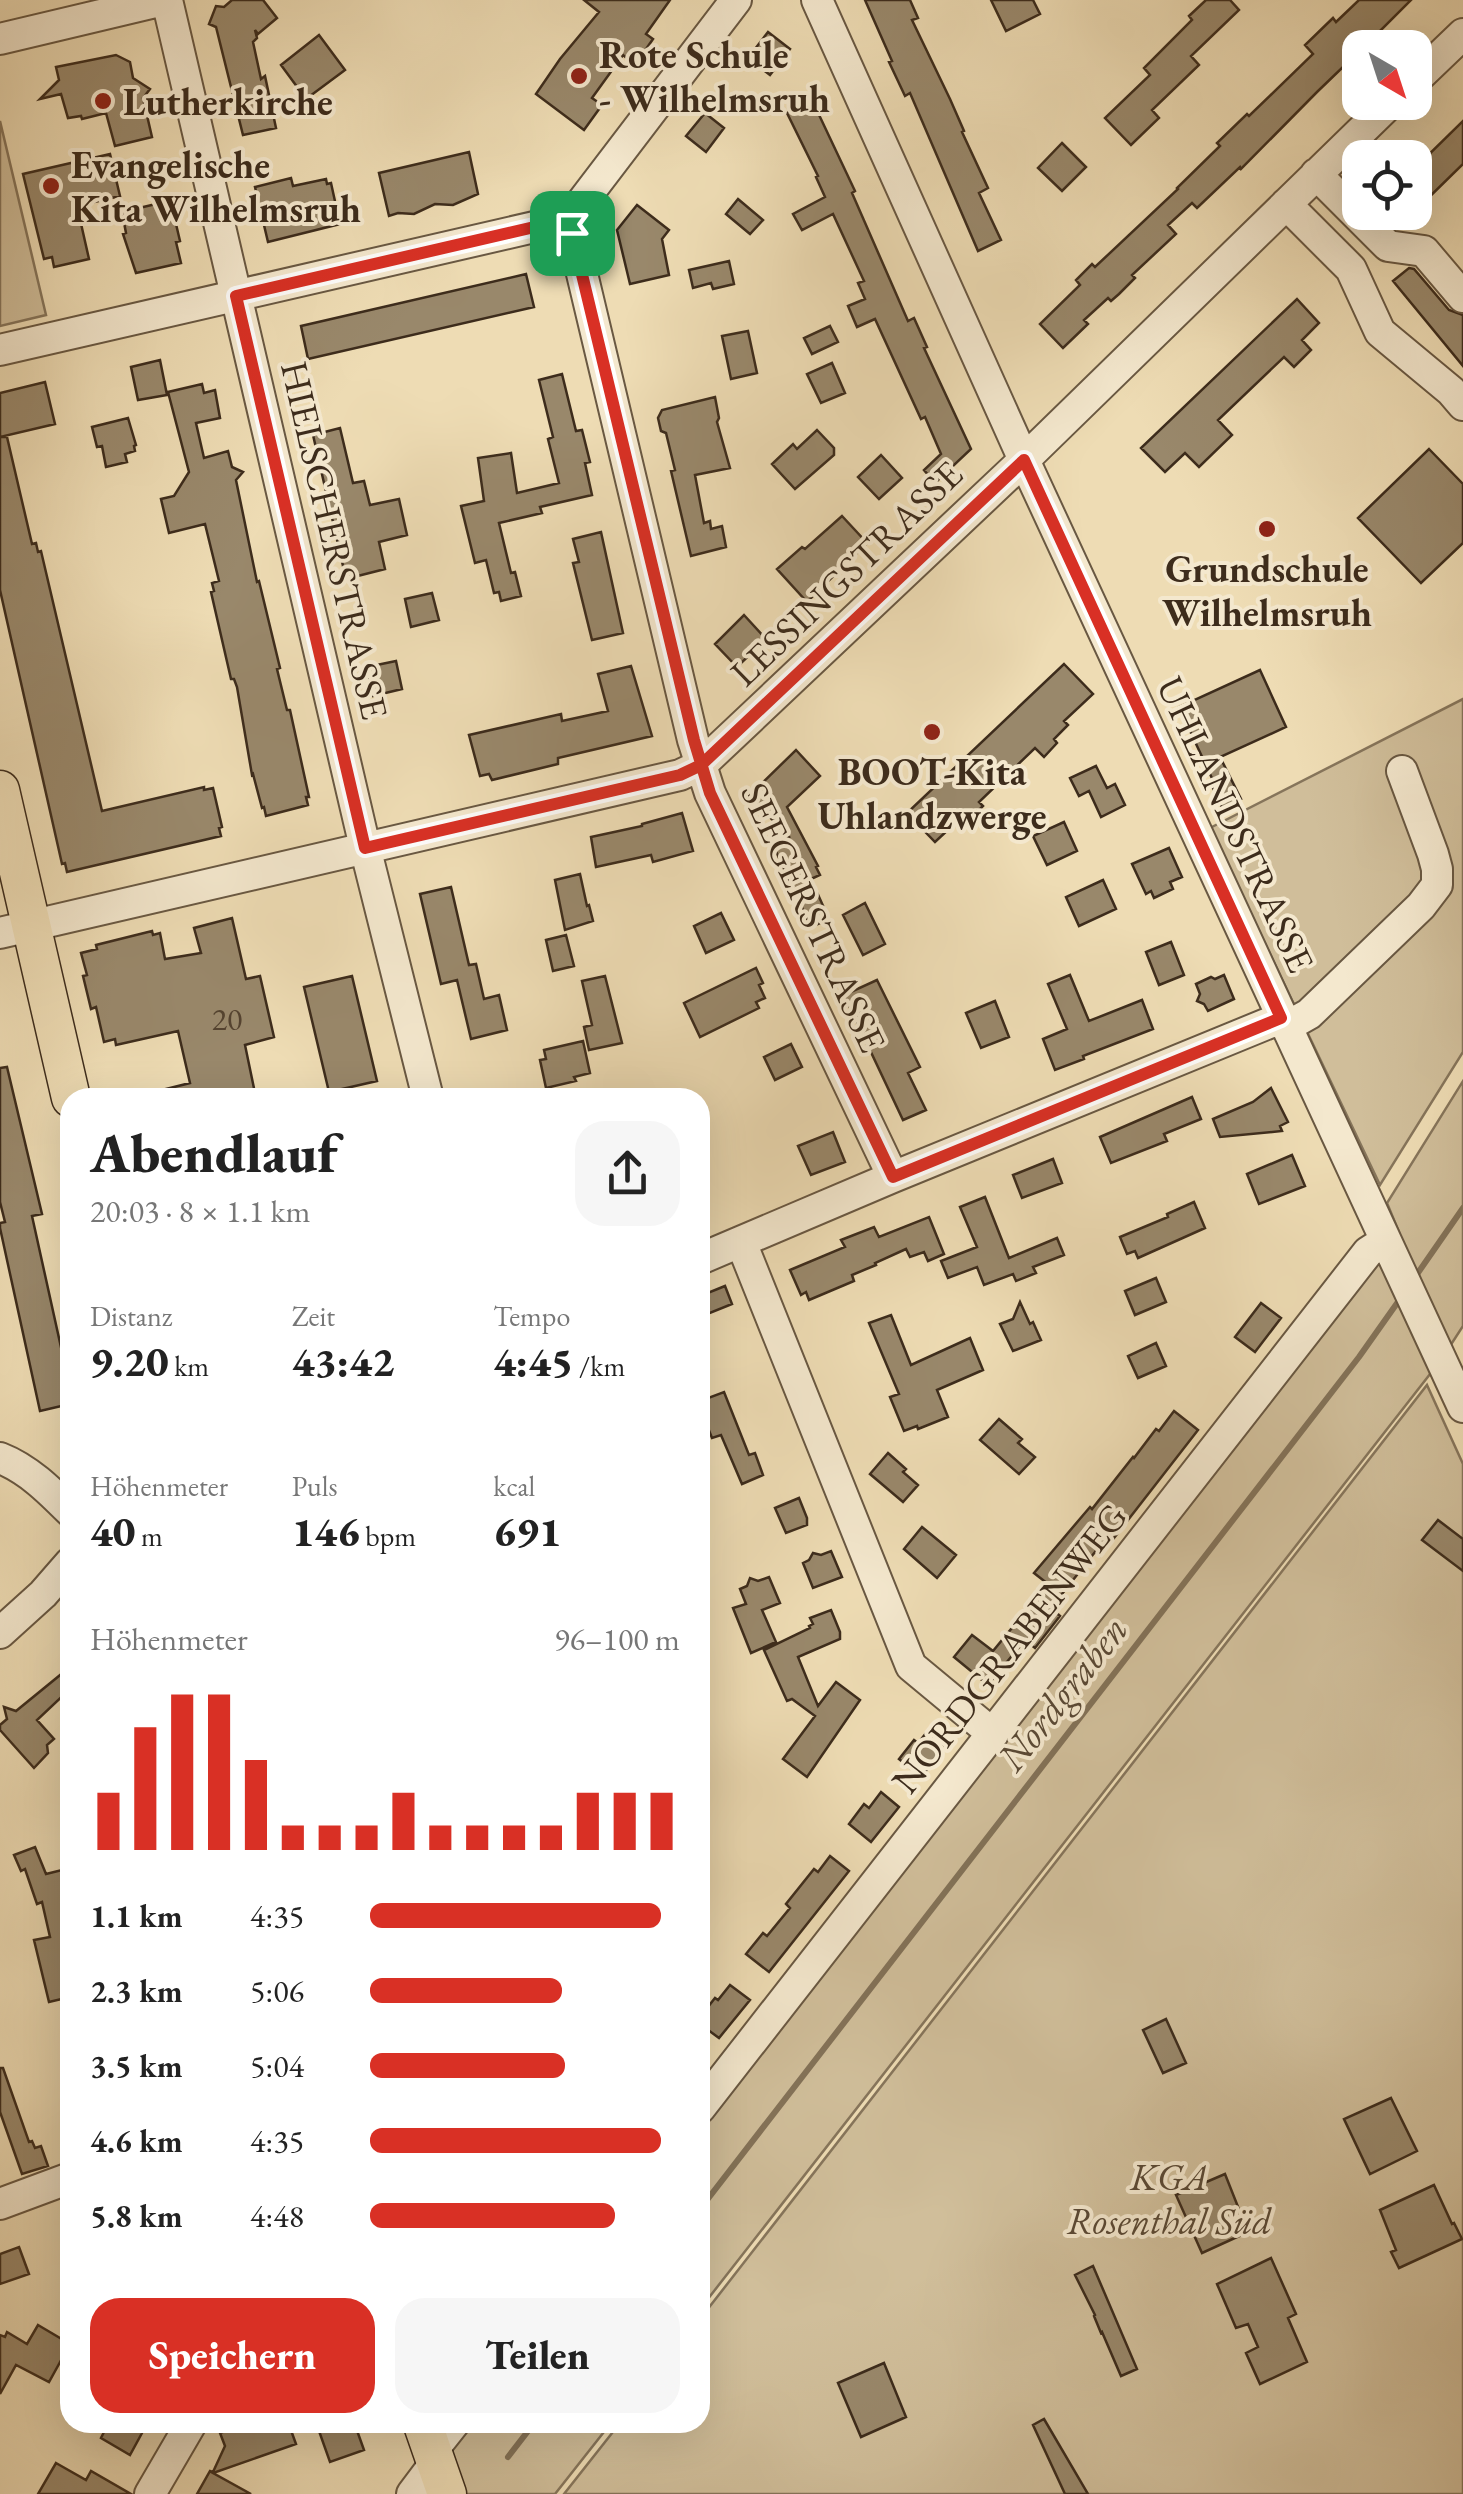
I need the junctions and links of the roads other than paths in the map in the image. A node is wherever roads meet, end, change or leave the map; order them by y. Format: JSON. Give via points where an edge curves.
{"nodes":[{"id":1,"x":166,"y":0,"type":"edge"},
{"id":2,"x":736,"y":0,"type":"edge"},
{"id":3,"x":817,"y":0,"type":"edge"},
{"id":4,"x":1463,"y":34,"type":"edge"},
{"id":5,"x":0,"y":39,"type":"edge"},
{"id":6,"x":1432,"y":64,"type":"edge"},
{"id":7,"x":1373,"y":120,"type":"edge"},
{"id":8,"x":1316,"y":174,"type":"junction"},
{"id":9,"x":1286,"y":204,"type":"junction"},
{"id":10,"x":569,"y":219,"type":"junction"},
{"id":11,"x":236,"y":296,"type":"junction"},
{"id":12,"x":1463,"y":298,"type":"edge"},
{"id":13,"x":0,"y":350,"type":"edge"},
{"id":14,"x":1463,"y":405,"type":"edge"},
{"id":15,"x":1024,"y":460,"type":"junction"},
{"id":16,"x":701,"y":765,"type":"junction"},
{"id":17,"x":1402,"y":770,"type":"dead end"},
{"id":18,"x":0,"y":790,"type":"edge"},
{"id":19,"x":365,"y":848,"type":"junction"},
{"id":20,"x":16,"y":928,"type":"edge"},
{"id":21,"x":1283,"y":1023,"type":"junction"},
{"id":22,"x":67,"y":1088,"type":"edge"},
{"id":23,"x":425,"y":1088,"type":"edge"},
{"id":24,"x":893,"y":1177,"type":"junction"},
{"id":25,"x":741,"y":1242,"type":"junction"},
{"id":26,"x":1387,"y":1245,"type":"junction"},
{"id":27,"x":710,"y":1255,"type":"edge"},
{"id":28,"x":1463,"y":1407,"type":"edge"},
{"id":29,"x":0,"y":1458,"type":"edge"},
{"id":30,"x":60,"y":1502,"type":"edge"},
{"id":31,"x":60,"y":1574,"type":"edge"},
{"id":32,"x":0,"y":1633,"type":"edge"},
{"id":33,"x":993,"y":1734,"type":"junction"},
{"id":34,"x":710,"y":2095,"type":"edge"},
{"id":35,"x":60,"y":2182,"type":"edge"},
{"id":36,"x":0,"y":2204,"type":"edge"},
{"id":37,"x":186,"y":2433,"type":"edge"},
{"id":38,"x":438,"y":2450,"type":"edge"},
{"id":39,"x":150,"y":2494,"type":"edge"},
{"id":40,"x":412,"y":2494,"type":"edge"}],
"edges":[{"from":1,"to":5,"type":"street"},
{"from":1,"to":11,"type":"street","name":"HIELSCHERSTRASSE"},
{"from":2,"to":10,"type":"street"},
{"from":3,"to":15,"type":"street","name":"UHLANDSTRASSE"},
{"from":4,"to":6,"type":"street"},
{"from":7,"to":8,"type":"street","name":"LESSINGSTRASSE"},
{"from":8,"to":9,"type":"street","name":"LESSINGSTRASSE"},
{"from":8,"to":12,"type":"street","via":[[1388,246],[1424,251]]},
{"from":9,"to":14,"type":"street","via":[[1351,269],[1380,332]]},
{"from":9,"to":15,"type":"street","name":"LESSINGSTRASSE"},
{"from":10,"to":11,"type":"street"},
{"from":10,"to":16,"type":"street","name":"SEEGERSTRASSE"},
{"from":11,"to":13,"type":"street"},
{"from":11,"to":19,"type":"street","name":"HIELSCHERSTRASSE"},
{"from":15,"to":16,"type":"street","name":"LESSINGSTRASSE"},
{"from":15,"to":21,"type":"street","name":"UHLANDSTRASSE"},
{"from":16,"to":19,"type":"street","name":"LESSINGSTRASSE"},
{"from":16,"to":24,"type":"street","name":"SEEGERSTRASSE"},
{"from":17,"to":21,"type":"street","via":[[1433,854],[1437,885],[1309,1014]]},
{"from":18,"to":20,"type":"main road"},
{"from":19,"to":20,"type":"street","name":"LESSINGSTRASSE"},
{"from":19,"to":23,"type":"street","name":"HIELSCHERSTRASSE"},
{"from":20,"to":22,"type":"main road"},
{"from":21,"to":24,"type":"street"},
{"from":21,"to":26,"type":"street","name":"UHLANDSTRASSE"},
{"from":24,"to":25,"type":"street"},
{"from":25,"to":27,"type":"street"},
{"from":25,"to":33,"type":"street","via":[[911,1666]]},
{"from":26,"to":28,"type":"street","name":"UHLANDSTRASSE"},
{"from":26,"to":33,"type":"street","name":"NORDGRABENWEG","via":[[1368,1252]]},
{"from":29,"to":30,"type":"street"},
{"from":31,"to":32,"type":"street"},
{"from":33,"to":34,"type":"street","name":"NORDGRABENWEG"},
{"from":35,"to":36,"type":"street"},
{"from":37,"to":39,"type":"street"},
{"from":38,"to":40,"type":"street"}]}
